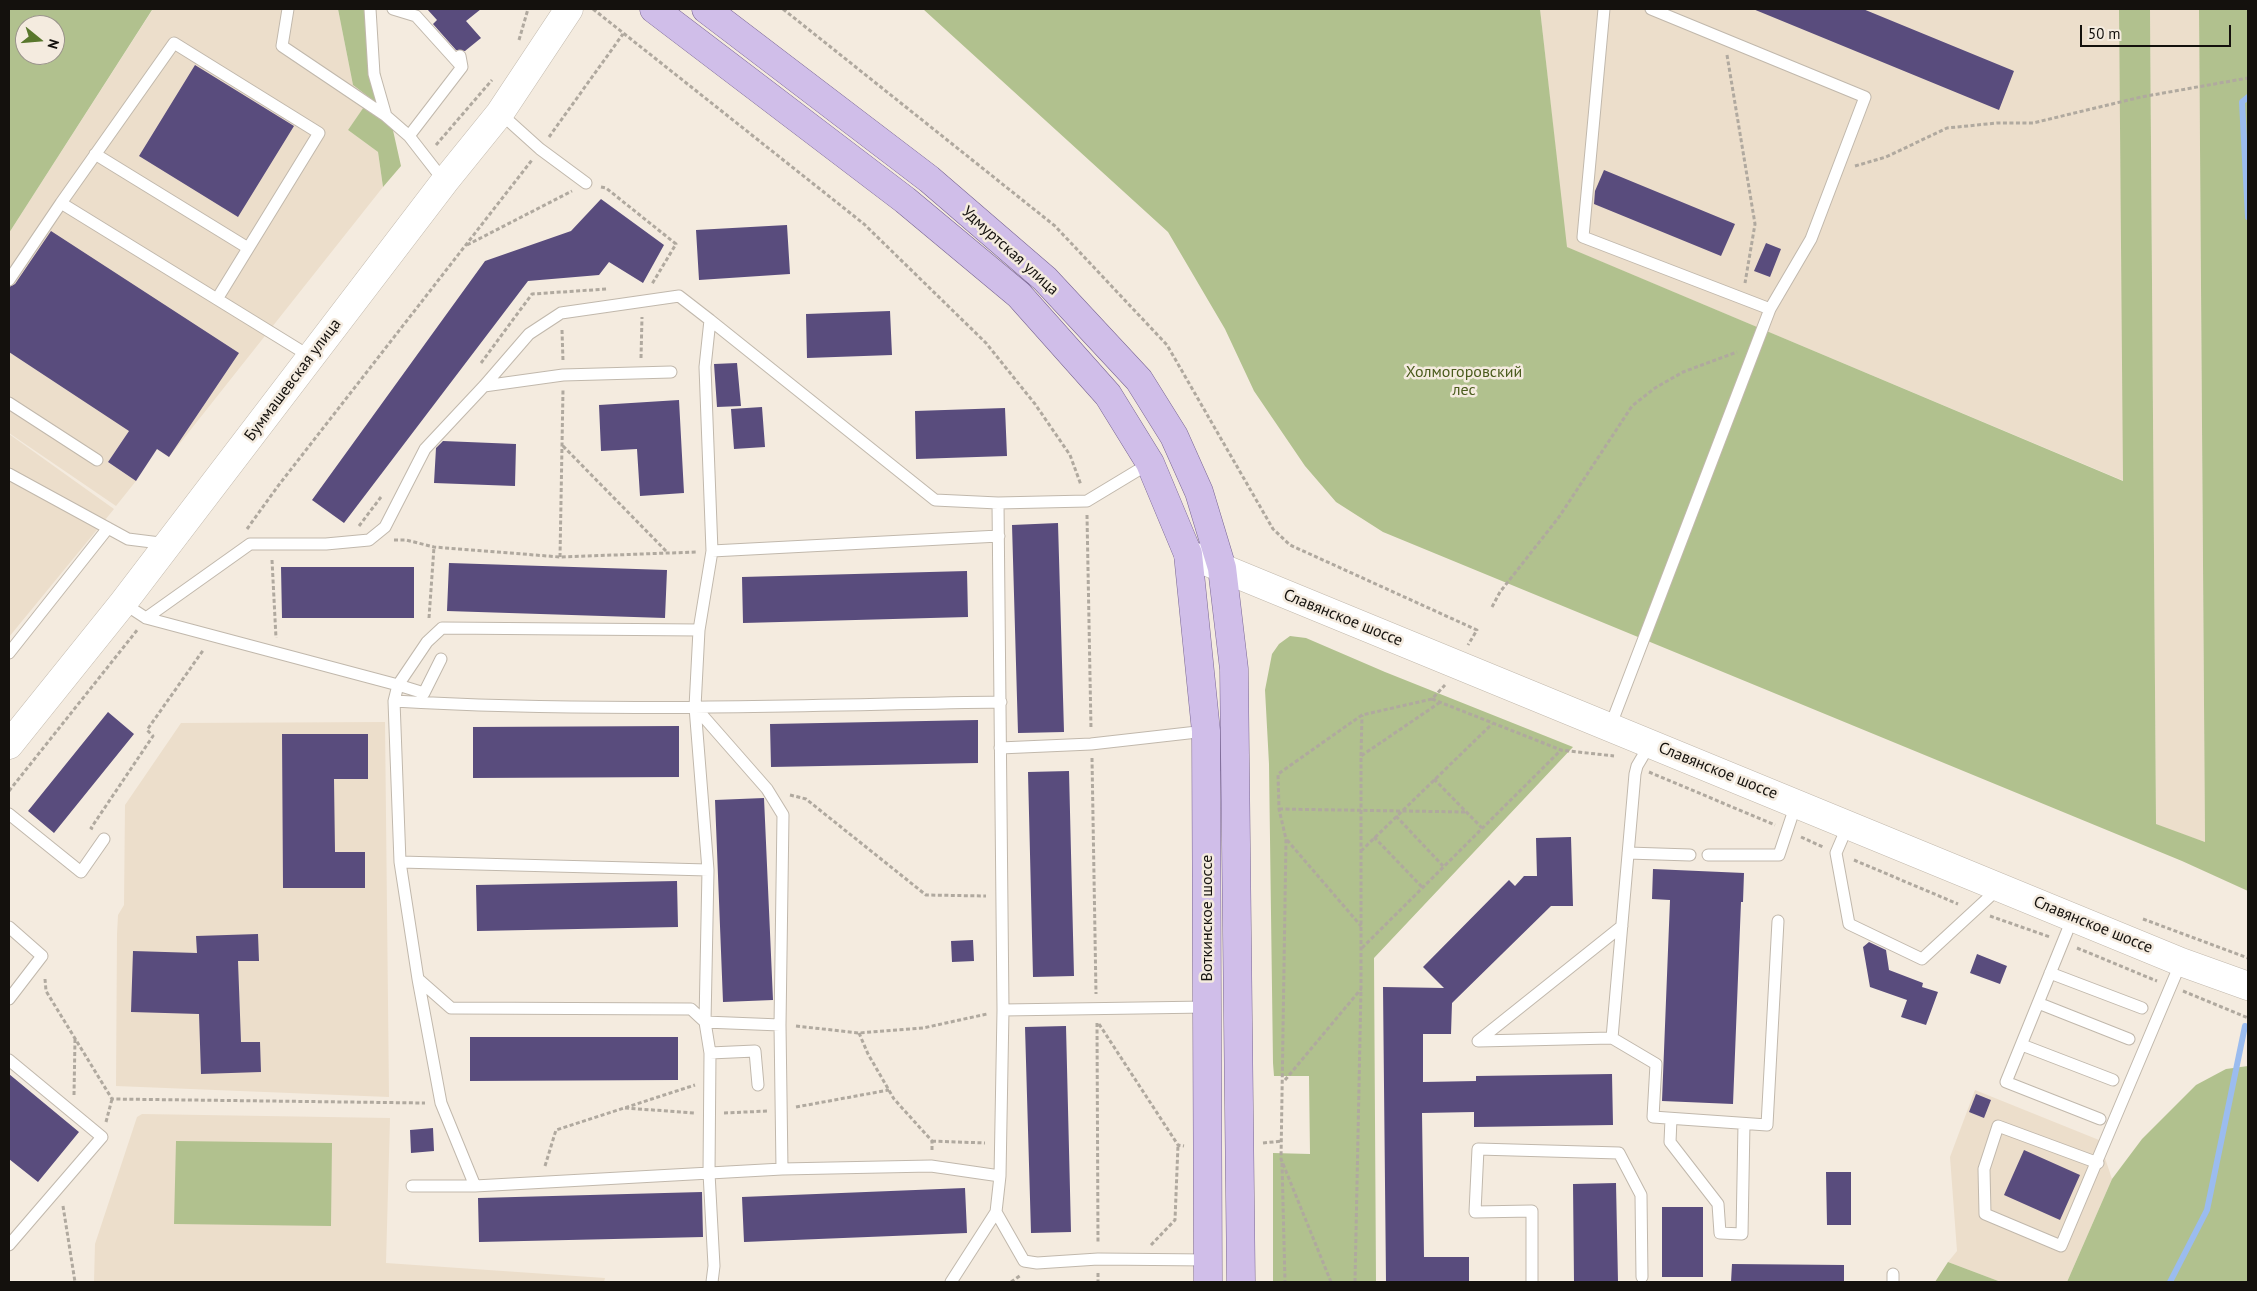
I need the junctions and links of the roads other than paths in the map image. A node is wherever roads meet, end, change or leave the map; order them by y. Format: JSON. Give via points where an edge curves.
{"nodes":[{"id":1,"x":288,"y":9,"type":"edge"},
{"id":2,"x":370,"y":9,"type":"edge"},
{"id":3,"x":393,"y":9,"type":"edge"},
{"id":4,"x":569,"y":9,"type":"edge"},
{"id":5,"x":654,"y":9,"type":"edge"},
{"id":6,"x":706,"y":9,"type":"edge"},
{"id":7,"x":1604,"y":9,"type":"edge"},
{"id":8,"x":1651,"y":9,"type":"edge"},
{"id":9,"x":684,"y":17,"type":"edge"},
{"id":10,"x":500,"y":113,"type":"junction"},
{"id":11,"x":386,"y":116,"type":"junction"},
{"id":12,"x":409,"y":136,"type":"junction"},
{"id":13,"x":95,"y":154,"type":"junction"},
{"id":14,"x":445,"y":182,"type":"junction"},
{"id":15,"x":586,"y":183,"type":"road end"},
{"id":16,"x":61,"y":203,"type":"junction"},
{"id":17,"x":248,"y":248,"type":"junction"},
{"id":18,"x":9,"y":280,"type":"edge"},
{"id":19,"x":217,"y":299,"type":"junction"},
{"id":20,"x":1770,"y":309,"type":"junction"},
{"id":21,"x":710,"y":320,"type":"junction"},
{"id":22,"x":311,"y":357,"type":"junction"},
{"id":23,"x":671,"y":372,"type":"dead end"},
{"id":24,"x":484,"y":386,"type":"junction"},
{"id":25,"x":9,"y":403,"type":"edge"},
{"id":26,"x":97,"y":460,"type":"dead end"},
{"id":27,"x":1150,"y":463,"type":"junction"},
{"id":28,"x":9,"y":474,"type":"edge"},
{"id":29,"x":998,"y":503,"type":"junction"},
{"id":30,"x":108,"y":528,"type":"junction"},
{"id":31,"x":999,"y":536,"type":"junction"},
{"id":32,"x":168,"y":544,"type":"junction"},
{"id":33,"x":712,"y":551,"type":"junction"},
{"id":34,"x":1188,"y":554,"type":"junction"},
{"id":35,"x":1222,"y":568,"type":"junction"},
{"id":36,"x":123,"y":603,"type":"junction"},
{"id":37,"x":146,"y":618,"type":"junction"},
{"id":38,"x":699,"y":630,"type":"junction"},
{"id":39,"x":9,"y":653,"type":"edge"},
{"id":40,"x":441,"y":659,"type":"dead end"},
{"id":41,"x":398,"y":685,"type":"junction"},
{"id":42,"x":394,"y":701,"type":"junction"},
{"id":43,"x":1001,"y":702,"type":"junction"},
{"id":44,"x":696,"y":707,"type":"junction"},
{"id":45,"x":1610,"y":727,"type":"junction"},
{"id":46,"x":1206,"y":731,"type":"junction"},
{"id":47,"x":1650,"y":744,"type":"junction"},
{"id":48,"x":9,"y":745,"type":"edge"},
{"id":49,"x":1000,"y":748,"type":"junction"},
{"id":50,"x":1796,"y":804,"type":"junction"},
{"id":51,"x":9,"y":814,"type":"edge"},
{"id":52,"x":1848,"y":825,"type":"junction"},
{"id":53,"x":104,"y":839,"type":"road end"},
{"id":54,"x":1628,"y":853,"type":"junction"},
{"id":55,"x":1690,"y":855,"type":"dead end"},
{"id":56,"x":1708,"y":855,"type":"dead end"},
{"id":57,"x":400,"y":862,"type":"junction"},
{"id":58,"x":708,"y":870,"type":"junction"},
{"id":59,"x":2000,"y":887,"type":"junction"},
{"id":60,"x":2073,"y":917,"type":"junction"},
{"id":61,"x":1778,"y":921,"type":"dead end"},
{"id":62,"x":1622,"y":926,"type":"junction"},
{"id":63,"x":9,"y":927,"type":"edge"},
{"id":64,"x":2181,"y":962,"type":"junction"},
{"id":65,"x":2050,"y":973,"type":"junction"},
{"id":66,"x":418,"y":979,"type":"junction"},
{"id":67,"x":2248,"y":986,"type":"edge"},
{"id":68,"x":9,"y":999,"type":"edge"},
{"id":69,"x":2038,"y":1003,"type":"junction"},
{"id":70,"x":1207,"y":1007,"type":"junction"},
{"id":71,"x":2142,"y":1008,"type":"dead end"},
{"id":72,"x":1002,"y":1010,"type":"junction"},
{"id":73,"x":705,"y":1022,"type":"junction"},
{"id":74,"x":780,"y":1025,"type":"junction"},
{"id":75,"x":1612,"y":1038,"type":"junction"},
{"id":76,"x":2130,"y":1039,"type":"dead end"},
{"id":77,"x":2022,"y":1045,"type":"junction"},
{"id":78,"x":710,"y":1052,"type":"junction"},
{"id":79,"x":9,"y":1060,"type":"edge"},
{"id":80,"x":2113,"y":1080,"type":"dead end"},
{"id":81,"x":758,"y":1085,"type":"dead end"},
{"id":82,"x":1671,"y":1118,"type":"junction"},
{"id":83,"x":2100,"y":1119,"type":"dead end"},
{"id":84,"x":1744,"y":1124,"type":"junction"},
{"id":85,"x":2098,"y":1163,"type":"junction"},
{"id":86,"x":782,"y":1168,"type":"junction"},
{"id":87,"x":709,"y":1173,"type":"junction"},
{"id":88,"x":1000,"y":1176,"type":"junction"},
{"id":89,"x":412,"y":1186,"type":"dead end"},
{"id":90,"x":475,"y":1186,"type":"junction"},
{"id":91,"x":996,"y":1212,"type":"junction"},
{"id":92,"x":9,"y":1245,"type":"edge"},
{"id":93,"x":1208,"y":1271,"type":"edge"},
{"id":94,"x":1642,"y":1277,"type":"dead end"},
{"id":95,"x":712,"y":1282,"type":"edge"},
{"id":96,"x":950,"y":1282,"type":"edge"},
{"id":97,"x":1241,"y":1282,"type":"edge"},
{"id":98,"x":1532,"y":1282,"type":"edge"}],
"edges":[{"from":1,"to":11,"type":"lane","via":[[282,46]]},
{"from":2,"to":11,"type":"lane","via":[[374,74]]},
{"from":3,"to":12,"type":"lane","via":[[416,16],[461,62]]},
{"from":4,"to":10,"type":"main road","name":"Буммашевская улица"},
{"from":5,"to":9,"type":"main road","name":"Удмуртская улица"},
{"from":6,"to":35,"type":"main road","name":"Удмуртская улица","via":[[929,179],[1045,279],[1139,380],[1174,436],[1199,492]]},
{"from":7,"to":20,"type":"lane","via":[[1584,237]]},
{"from":8,"to":20,"type":"lane","via":[[1865,97],[1811,239]]},
{"from":9,"to":27,"type":"main road","name":"Удмуртская улица","via":[[1019,295],[1108,395]]},
{"from":10,"to":14,"type":"main road","name":"Буммашевская улица"},
{"from":10,"to":15,"type":"lane","via":[[540,149]]},
{"from":11,"to":12,"type":"lane"},
{"from":12,"to":14,"type":"lane"},
{"from":13,"to":16,"type":"lane"},
{"from":13,"to":17,"type":"lane"},
{"from":13,"to":17,"type":"lane","via":[[174,42],[319,132]]},
{"from":14,"to":22,"type":"main road","name":"Буммашевская улица"},
{"from":16,"to":18,"type":"lane"},
{"from":16,"to":19,"type":"lane"},
{"from":17,"to":19,"type":"lane"},
{"from":19,"to":22,"type":"lane"},
{"from":20,"to":45,"type":"lane"},
{"from":21,"to":24,"type":"lane","via":[[679,296],[561,313],[529,334]]},
{"from":21,"to":29,"type":"lane","via":[[935,500]]},
{"from":21,"to":33,"type":"lane","via":[[705,367]]},
{"from":22,"to":32,"type":"main road","name":"Буммашевская улица"},
{"from":23,"to":24,"type":"lane","via":[[563,375]]},
{"from":24,"to":37,"type":"lane","via":[[425,449],[385,527],[369,540],[326,544],[250,544]]},
{"from":25,"to":26,"type":"lane"},
{"from":27,"to":29,"type":"lane","via":[[1087,501]]},
{"from":27,"to":34,"type":"main road","name":"Удмуртская улица"},
{"from":28,"to":30,"type":"lane"},
{"from":29,"to":31,"type":"lane"},
{"from":30,"to":32,"type":"lane","via":[[128,539]]},
{"from":30,"to":39,"type":"lane"},
{"from":31,"to":33,"type":"lane"},
{"from":31,"to":43,"type":"lane"},
{"from":32,"to":36,"type":"main road","name":"Буммашевская улица"},
{"from":33,"to":38,"type":"lane"},
{"from":34,"to":35,"type":"main road","name":"Славянское шоссе"},
{"from":34,"to":46,"type":"main road","name":"Воткинское шоссе"},
{"from":35,"to":45,"type":"main road","name":"Славянское шоссе"},
{"from":35,"to":97,"type":"main road","name":"Воткинское шоссе","via":[[1234,669]]},
{"from":36,"to":37,"type":"lane"},
{"from":36,"to":48,"type":"main road","name":"Буммашевская улица"},
{"from":37,"to":41,"type":"lane"},
{"from":38,"to":41,"type":"lane","via":[[442,628],[427,642]]},
{"from":38,"to":44,"type":"lane"},
{"from":40,"to":41,"type":"lane","via":[[424,692]]},
{"from":41,"to":42,"type":"lane"},
{"from":42,"to":44,"type":"lane"},
{"from":42,"to":57,"type":"lane"},
{"from":43,"to":44,"type":"lane"},
{"from":43,"to":49,"type":"lane"},
{"from":44,"to":58,"type":"lane"},
{"from":44,"to":74,"type":"lane","via":[[767,789],[783,815]]},
{"from":45,"to":47,"type":"main road","name":"Славянское шоссе"},
{"from":46,"to":49,"type":"lane","via":[[1091,744]]},
{"from":46,"to":70,"type":"main road","name":"Воткинское шоссе"},
{"from":47,"to":50,"type":"main road","name":"Славянское шоссе"},
{"from":47,"to":54,"type":"lane","via":[[1635,774]]},
{"from":49,"to":72,"type":"lane"},
{"from":50,"to":52,"type":"main road","name":"Славянское шоссе"},
{"from":50,"to":56,"type":"lane","via":[[1779,855]]},
{"from":51,"to":53,"type":"lane","via":[[80,872]]},
{"from":52,"to":59,"type":"main road","name":"Славянское шоссе"},
{"from":52,"to":59,"type":"lane","via":[[1836,853],[1849,924],[1922,959]]},
{"from":54,"to":55,"type":"lane"},
{"from":54,"to":62,"type":"lane"},
{"from":57,"to":58,"type":"lane"},
{"from":57,"to":66,"type":"lane"},
{"from":58,"to":73,"type":"lane"},
{"from":59,"to":60,"type":"main road","name":"Славянское шоссе"},
{"from":60,"to":64,"type":"main road","name":"Славянское шоссе"},
{"from":60,"to":65,"type":"lane"},
{"from":61,"to":84,"type":"lane","via":[[1767,1125]]},
{"from":62,"to":75,"type":"lane"},
{"from":62,"to":75,"type":"lane","via":[[1478,1040]]},
{"from":63,"to":68,"type":"lane","via":[[42,956]]},
{"from":64,"to":67,"type":"main road","name":"Славянское шоссе"},
{"from":64,"to":85,"type":"lane"},
{"from":65,"to":69,"type":"lane"},
{"from":65,"to":71,"type":"lane"},
{"from":66,"to":73,"type":"lane","via":[[451,1008],[691,1009]]},
{"from":66,"to":90,"type":"lane","via":[[441,1103]]},
{"from":69,"to":76,"type":"lane"},
{"from":69,"to":77,"type":"lane"},
{"from":70,"to":72,"type":"lane"},
{"from":70,"to":93,"type":"main road","name":"Воткинское шоссе"},
{"from":72,"to":88,"type":"lane"},
{"from":73,"to":74,"type":"lane"},
{"from":73,"to":78,"type":"lane"},
{"from":74,"to":86,"type":"lane"},
{"from":75,"to":82,"type":"lane","via":[[1656,1064],[1653,1117]]},
{"from":77,"to":80,"type":"lane"},
{"from":77,"to":83,"type":"lane","via":[[2006,1082]]},
{"from":78,"to":81,"type":"lane","via":[[755,1050]]},
{"from":78,"to":87,"type":"lane"},
{"from":79,"to":92,"type":"lane","via":[[102,1137]]},
{"from":82,"to":84,"type":"lane"},
{"from":82,"to":84,"type":"lane","via":[[1670,1142],[1718,1204],[1720,1233],[1742,1234]]},
{"from":85,"to":85,"type":"lane","via":[[2061,1246],[1985,1214],[1984,1169],[1998,1126]]},
{"from":86,"to":87,"type":"lane"},
{"from":86,"to":88,"type":"lane","via":[[931,1166]]},
{"from":87,"to":90,"type":"lane"},
{"from":87,"to":95,"type":"lane"},
{"from":88,"to":91,"type":"lane"},
{"from":89,"to":90,"type":"lane"},
{"from":91,"to":93,"type":"lane","via":[[1024,1261],[1137,1259]]},
{"from":91,"to":96,"type":"lane"},
{"from":94,"to":98,"type":"lane","via":[[1641,1194],[1619,1153],[1478,1149],[1475,1212],[1532,1210]]}]}
